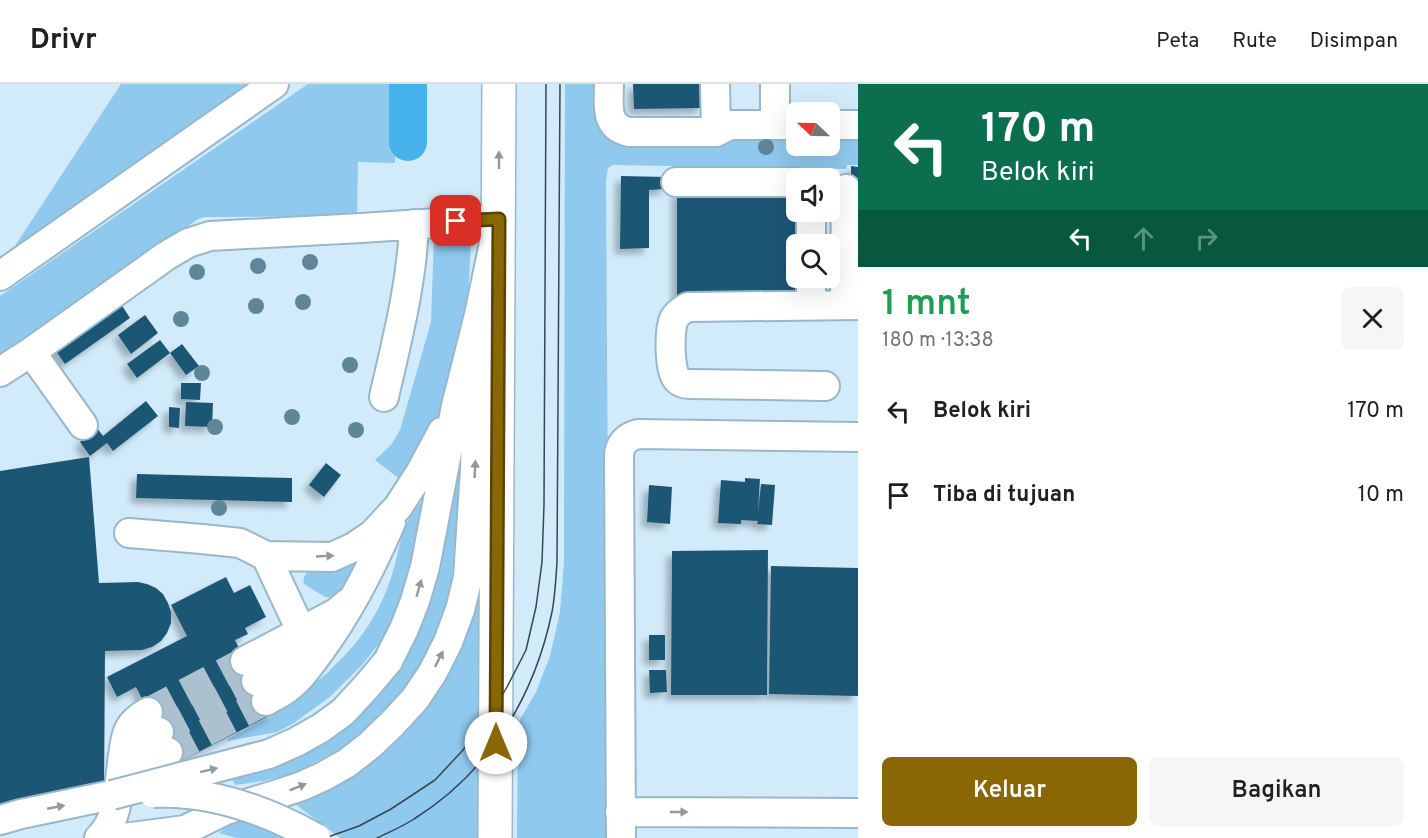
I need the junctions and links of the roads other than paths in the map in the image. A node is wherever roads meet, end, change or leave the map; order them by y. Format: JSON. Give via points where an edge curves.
{"nodes":[{"id":1,"x":274,"y":84,"type":"edge"},
{"id":2,"x":499,"y":84,"type":"edge"},
{"id":3,"x":609,"y":84,"type":"edge"},
{"id":4,"x":715,"y":84,"type":"edge"},
{"id":5,"x":775,"y":84,"type":"edge"},
{"id":6,"x":786,"y":125,"type":"edge"},
{"id":7,"x":840,"y":125,"type":"edge"},
{"id":8,"x":858,"y":125,"type":"edge"},
{"id":9,"x":716,"y":132,"type":"junction"},
{"id":10,"x":676,"y":182,"type":"dead end"},
{"id":11,"x":786,"y":182,"type":"edge"},
{"id":12,"x":844,"y":189,"type":"edge"},
{"id":13,"x":499,"y":219,"type":"junction"},
{"id":14,"x":414,"y":224,"type":"junction"},
{"id":15,"x":0,"y":276,"type":"edge"},
{"id":16,"x":811,"y":291,"type":"edge"},
{"id":17,"x":851,"y":305,"type":"edge"},
{"id":18,"x":479,"y":315,"type":"junction"},
{"id":19,"x":31,"y":352,"type":"junction"},
{"id":20,"x":0,"y":372,"type":"edge"},
{"id":21,"x":825,"y":386,"type":"dead end"},
{"id":22,"x":384,"y":397,"type":"dead end"},
{"id":23,"x":456,"y":406,"type":"junction"},
{"id":24,"x":83,"y":425,"type":"dead end"},
{"id":25,"x":858,"y":437,"type":"edge"},
{"id":26,"x":398,"y":507,"type":"junction"},
{"id":27,"x":129,"y":533,"type":"dead end"},
{"id":28,"x":266,"y":556,"type":"junction"},
{"id":29,"x":359,"y":592,"type":"junction"},
{"id":30,"x":301,"y":631,"type":"junction"},
{"id":31,"x":117,"y":782,"type":"junction"},
{"id":32,"x":858,"y":813,"type":"edge"},
{"id":33,"x":0,"y":820,"type":"edge"},
{"id":34,"x":620,"y":825,"type":"edge"},
{"id":35,"x":189,"y":835,"type":"edge"},
{"id":36,"x":99,"y":838,"type":"edge"},
{"id":37,"x":124,"y":838,"type":"edge"},
{"id":38,"x":316,"y":838,"type":"edge"},
{"id":39,"x":495,"y":838,"type":"edge"}],
"edges":[{"from":1,"to":15,"type":"street"},
{"from":13,"to":2,"type":"main road","one_way":true},
{"from":3,"to":9,"type":"street","via":[[609,116],[621,131]]},
{"from":4,"to":9,"type":"street"},
{"from":5,"to":6,"type":"street"},
{"from":6,"to":9,"type":"street","via":[[730,124]]},
{"from":7,"to":8,"type":"street"},
{"from":10,"to":11,"type":"street"},
{"from":12,"to":17,"type":"street"},
{"from":13,"to":14,"type":"street"},
{"from":13,"to":18,"type":"street"},
{"from":13,"to":39,"type":"main road"},
{"from":14,"to":19,"type":"street","via":[[199,239],[166,256]]},
{"from":14,"to":22,"type":"street","via":[[407,292]]},
{"from":16,"to":17,"type":"street"},
{"from":16,"to":21,"type":"street","via":[[681,310],[673,321],[671,367],[675,378],[690,384]]},
{"from":18,"to":23,"type":"street"},
{"from":35,"to":18,"type":"street","one_way":true,"via":[[226,810],[302,786],[347,763],[392,724],[433,672],[460,610],[468,577]]},
{"from":19,"to":20,"type":"street"},
{"from":19,"to":24,"type":"street"},
{"from":23,"to":26,"type":"street"},
{"from":31,"to":23,"type":"street","one_way":true,"bridge":true,"via":[[269,754],[321,728],[343,712],[367,686],[388,661],[415,602]]},
{"from":25,"to":34,"type":"street","via":[[638,434],[625,439],[619,454]]},
{"from":28,"to":26,"type":"street","one_way":true,"via":[[332,557],[373,534]]},
{"from":26,"to":29,"type":"street"},
{"from":27,"to":28,"type":"street","via":[[240,543]]},
{"from":28,"to":30,"type":"street"},
{"from":29,"to":30,"type":"street","via":[[336,613]]},
{"from":29,"to":30,"type":"street","via":[[340,624],[294,683],[283,692],[256,681]]},
{"from":31,"to":31,"type":"street","via":[[126,776],[159,732],[139,717],[128,729]]},
{"from":33,"to":31,"type":"street","one_way":true},
{"from":31,"to":36,"type":"street","via":[[114,816]]},
{"from":31,"to":38,"type":"street","bridge":true,"via":[[163,793],[218,798],[270,815]]},
{"from":34,"to":32,"type":"street","one_way":true},
{"from":35,"to":37,"type":"street"}]}
